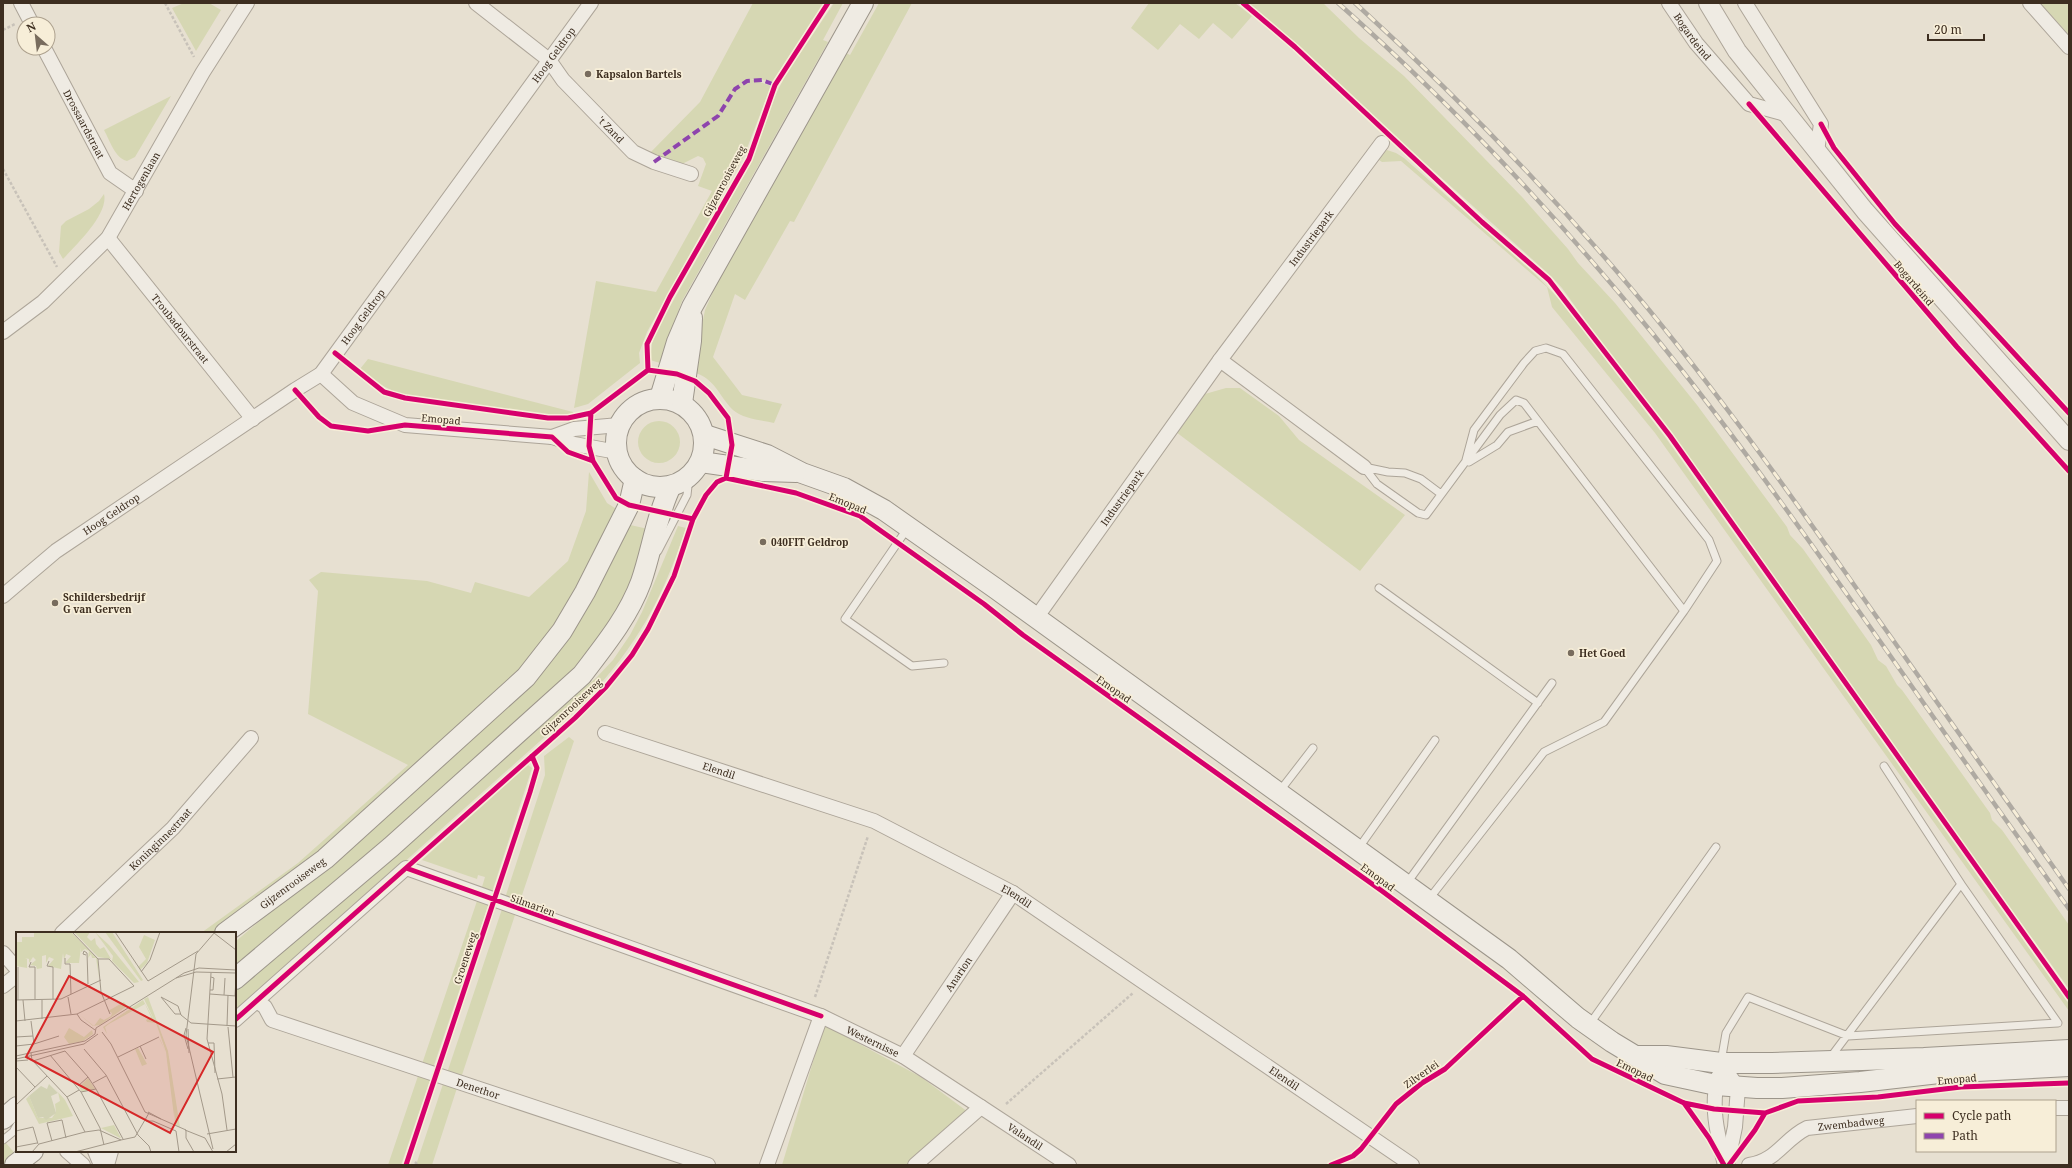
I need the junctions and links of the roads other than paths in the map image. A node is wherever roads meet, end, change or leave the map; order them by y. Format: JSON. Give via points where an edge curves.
{"nodes":[{"id":1,"x":21,"y":3,"type":"edge"},
{"id":2,"x":247,"y":3,"type":"edge"},
{"id":3,"x":476,"y":3,"type":"edge"},
{"id":4,"x":591,"y":3,"type":"edge"},
{"id":5,"x":863,"y":3,"type":"edge"},
{"id":6,"x":1669,"y":3,"type":"edge"},
{"id":7,"x":1708,"y":3,"type":"edge"},
{"id":8,"x":1745,"y":3,"type":"edge"},
{"id":9,"x":2030,"y":3,"type":"edge"},
{"id":10,"x":28,"y":16,"type":"edge"},
{"id":11,"x":2069,"y":47,"type":"edge"},
{"id":12,"x":48,"y":56,"type":"edge"},
{"id":13,"x":549,"y":60,"type":"junction"},
{"id":14,"x":1789,"y":115,"type":"junction"},
{"id":15,"x":1382,"y":144,"type":"dead end"},
{"id":16,"x":1817,"y":151,"type":"junction"},
{"id":17,"x":691,"y":174,"type":"dead end"},
{"id":18,"x":136,"y":191,"type":"junction"},
{"id":19,"x":108,"y":238,"type":"junction"},
{"id":20,"x":692,"y":307,"type":"junction"},
{"id":21,"x":3,"y":332,"type":"edge"},
{"id":22,"x":1220,"y":360,"type":"junction"},
{"id":23,"x":321,"y":374,"type":"junction"},
{"id":24,"x":660,"y":398,"type":"junction"},
{"id":25,"x":682,"y":403,"type":"junction"},
{"id":26,"x":254,"y":419,"type":"junction"},
{"id":27,"x":1538,"y":421,"type":"junction"},
{"id":28,"x":619,"y":425,"type":"junction"},
{"id":29,"x":705,"y":435,"type":"junction"},
{"id":30,"x":552,"y":437,"type":"junction"},
{"id":31,"x":2069,"y":441,"type":"edge"},
{"id":32,"x":617,"y":452,"type":"junction"},
{"id":33,"x":701,"y":462,"type":"junction"},
{"id":34,"x":1465,"y":464,"type":"junction"},
{"id":35,"x":1364,"y":467,"type":"junction"},
{"id":36,"x":802,"y":472,"type":"junction"},
{"id":37,"x":635,"y":479,"type":"junction"},
{"id":38,"x":680,"y":482,"type":"junction"},
{"id":39,"x":1441,"y":494,"type":"junction"},
{"id":40,"x":908,"y":527,"type":"junction"},
{"id":41,"x":1379,"y":588,"type":"dead end"},
{"id":42,"x":3,"y":596,"type":"edge"},
{"id":43,"x":1684,"y":611,"type":"junction"},
{"id":44,"x":1036,"y":618,"type":"junction"},
{"id":45,"x":944,"y":663,"type":"dead end"},
{"id":46,"x":1552,"y":683,"type":"dead end"},
{"id":47,"x":1538,"y":702,"type":"junction"},
{"id":48,"x":605,"y":732,"type":"dead end"},
{"id":49,"x":251,"y":738,"type":"dead end"},
{"id":50,"x":1435,"y":740,"type":"dead end"},
{"id":51,"x":1313,"y":748,"type":"dead end"},
{"id":52,"x":1884,"y":766,"type":"dead end"},
{"id":53,"x":1278,"y":793,"type":"junction"},
{"id":54,"x":1716,"y":848,"type":"dead end"},
{"id":55,"x":1357,"y":850,"type":"junction"},
{"id":56,"x":1961,"y":884,"type":"junction"},
{"id":57,"x":1405,"y":885,"type":"junction"},
{"id":58,"x":1013,"y":893,"type":"junction"},
{"id":59,"x":1428,"y":901,"type":"junction"},
{"id":60,"x":63,"y":932,"type":"edge"},
{"id":61,"x":226,"y":932,"type":"edge"},
{"id":62,"x":3,"y":953,"type":"edge"},
{"id":63,"x":16,"y":968,"type":"edge"},
{"id":64,"x":16,"y":976,"type":"edge"},
{"id":65,"x":236,"y":978,"type":"edge"},
{"id":66,"x":3,"y":986,"type":"edge"},
{"id":67,"x":257,"y":1001,"type":"junction"},
{"id":68,"x":816,"y":1014,"type":"junction"},
{"id":69,"x":236,"y":1019,"type":"edge"},
{"id":70,"x":1588,"y":1026,"type":"junction"},
{"id":71,"x":1848,"y":1036,"type":"junction"},
{"id":72,"x":2069,"y":1050,"type":"edge"},
{"id":73,"x":904,"y":1056,"type":"junction"},
{"id":74,"x":1637,"y":1056,"type":"junction"},
{"id":75,"x":1828,"y":1061,"type":"junction"},
{"id":76,"x":1721,"y":1063,"type":"junction"},
{"id":77,"x":2069,"y":1066,"type":"edge"},
{"id":78,"x":1716,"y":1085,"type":"junction"},
{"id":79,"x":1738,"y":1088,"type":"junction"},
{"id":80,"x":2056,"y":1108,"type":"edge"},
{"id":81,"x":2069,"y":1108,"type":"edge"},
{"id":82,"x":16,"y":1109,"type":"edge"},
{"id":83,"x":987,"y":1111,"type":"junction"},
{"id":84,"x":1916,"y":1116,"type":"edge"},
{"id":85,"x":3,"y":1120,"type":"edge"},
{"id":86,"x":16,"y":1127,"type":"edge"},
{"id":87,"x":3,"y":1140,"type":"edge"},
{"id":88,"x":32,"y":1152,"type":"edge"},
{"id":89,"x":67,"y":1152,"type":"edge"},
{"id":90,"x":95,"y":1152,"type":"edge"},
{"id":91,"x":111,"y":1152,"type":"edge"},
{"id":92,"x":15,"y":1165,"type":"edge"},
{"id":93,"x":83,"y":1165,"type":"edge"},
{"id":94,"x":101,"y":1165,"type":"edge"},
{"id":95,"x":107,"y":1165,"type":"edge"},
{"id":96,"x":708,"y":1165,"type":"edge"},
{"id":97,"x":767,"y":1165,"type":"edge"},
{"id":98,"x":915,"y":1165,"type":"edge"},
{"id":99,"x":1069,"y":1165,"type":"edge"},
{"id":100,"x":1412,"y":1165,"type":"edge"},
{"id":101,"x":1726,"y":1165,"type":"edge"},
{"id":102,"x":1750,"y":1165,"type":"edge"}],
"edges":[{"from":1,"to":10,"type":"street"},
{"from":2,"to":18,"type":"street","name":"Hertogenlaan","via":[[203,72]]},
{"from":3,"to":13,"type":"street","name":"'t Zand"},
{"from":4,"to":13,"type":"street","name":"Hoog Geldrop"},
{"from":5,"to":20,"type":"main road"},
{"from":6,"to":14,"type":"street","name":"Bogardeind","via":[[1696,43],[1749,104]]},
{"from":7,"to":14,"type":"street","name":"Bogardeind","via":[[1737,50]]},
{"from":8,"to":16,"type":"street","via":[[1821,124]]},
{"from":9,"to":11,"type":"street"},
{"from":12,"to":18,"type":"street","name":"Drossaardstraat","via":[[110,173]]},
{"from":13,"to":17,"type":"street","name":"'t Zand","via":[[563,80],[634,152],[654,162]]},
{"from":13,"to":23,"type":"street","name":"Hoog Geldrop"},
{"from":14,"to":16,"type":"street","name":"Bogardeind"},
{"from":15,"to":22,"type":"street","name":"Industriepark"},
{"from":16,"to":31,"type":"street","name":"Bogardeind","via":[[1865,211]]},
{"from":18,"to":19,"type":"street","name":"Hertogenlaan"},
{"from":19,"to":21,"type":"street","name":"Hertogenlaan","via":[[43,302]]},
{"from":19,"to":26,"type":"street","name":"Troubadourstraat"},
{"from":20,"to":24,"type":"main road","via":[[677,342]]},
{"from":20,"to":25,"type":"main road","via":[[691,341]]},
{"from":22,"to":35,"type":"street"},
{"from":22,"to":44,"type":"street","name":"Industriepark"},
{"from":23,"to":26,"type":"street","name":"Hoog Geldrop"},
{"from":23,"to":30,"type":"street","name":"Emopad","via":[[353,404],[405,425]]},
{"from":24,"to":25,"type":"main road"},
{"from":24,"to":28,"type":"main road","via":[[645,401],[632,409]]},
{"from":25,"to":29,"type":"main road","via":[[694,413]]},
{"from":26,"to":42,"type":"street","name":"Hoog Geldrop","via":[[56,551]]},
{"from":27,"to":34,"type":"lane","via":[[1508,432],[1497,444]]},
{"from":27,"to":34,"type":"lane","via":[[1524,403],[1516,400],[1500,415]]},
{"from":27,"to":43,"type":"lane"},
{"from":28,"to":30,"type":"street","name":"Emopad","via":[[574,429]]},
{"from":28,"to":32,"type":"main road"},
{"from":29,"to":33,"type":"main road","via":[[705,449]]},
{"from":29,"to":36,"type":"main road","name":"Emopad","via":[[767,455]]},
{"from":30,"to":32,"type":"street","name":"Emopad"},
{"from":32,"to":37,"type":"main road","via":[[626,470]]},
{"from":33,"to":36,"type":"main road","name":"Emopad","via":[[763,471]]},
{"from":33,"to":38,"type":"main road"},
{"from":34,"to":39,"type":"lane"},
{"from":34,"to":43,"type":"lane","via":[[1474,430],[1524,363],[1536,351],[1546,348],[1563,354],[1709,540],[1717,561]]},
{"from":35,"to":39,"type":"lane","via":[[1406,473],[1421,479]]},
{"from":35,"to":39,"type":"lane","via":[[1377,484],[1418,513],[1426,515]]},
{"from":36,"to":40,"type":"main road","name":"Emopad","via":[[844,488],[884,510]]},
{"from":37,"to":38,"type":"main road","via":[[652,486]]},
{"from":37,"to":61,"type":"main road","name":"Gijzenrooiseweg","via":[[629,505],[586,592],[562,631],[526,677],[325,859]]},
{"from":38,"to":65,"type":"main road","name":"Gijzenrooiseweg","via":[[660,512],[640,582],[626,612],[582,675],[391,847]]},
{"from":40,"to":44,"type":"main road","name":"Emopad"},
{"from":40,"to":45,"type":"lane","via":[[845,620],[912,666]]},
{"from":41,"to":47,"type":"lane"},
{"from":43,"to":59,"type":"lane","via":[[1604,722],[1544,752]]},
{"from":44,"to":53,"type":"main road","name":"Emopad"},
{"from":46,"to":47,"type":"lane"},
{"from":47,"to":57,"type":"lane"},
{"from":48,"to":58,"type":"street","name":"Elendil","via":[[874,821]]},
{"from":49,"to":60,"type":"street","name":"Koninginnestraat","via":[[173,828]]},
{"from":50,"to":55,"type":"lane"},
{"from":51,"to":53,"type":"lane"},
{"from":52,"to":56,"type":"lane"},
{"from":53,"to":55,"type":"main road","name":"Emopad"},
{"from":54,"to":70,"type":"lane"},
{"from":55,"to":57,"type":"main road","name":"Emopad"},
{"from":56,"to":71,"type":"lane"},
{"from":56,"to":71,"type":"lane","via":[[2058,1022]]},
{"from":57,"to":59,"type":"main road","name":"Emopad"},
{"from":58,"to":73,"type":"street","name":"Anarion"},
{"from":58,"to":100,"type":"street","name":"Elendil"},
{"from":59,"to":70,"type":"main road","name":"Emopad","via":[[1509,959]]},
{"from":62,"to":63,"type":"street"},
{"from":64,"to":66,"type":"street"},
{"from":67,"to":68,"type":"street","name":"Silmarien","via":[[406,868]]},
{"from":67,"to":69,"type":"street"},
{"from":67,"to":96,"type":"street","name":"Denethor","via":[[272,1020]]},
{"from":68,"to":73,"type":"street","name":"Westernisse"},
{"from":68,"to":97,"type":"street"},
{"from":70,"to":74,"type":"main road","name":"Emopad"},
{"from":71,"to":75,"type":"lane"},
{"from":71,"to":76,"type":"lane","via":[[1748,996],[1726,1033]]},
{"from":72,"to":75,"type":"main road","name":"Emopad"},
{"from":73,"to":83,"type":"street","name":"Westernisse"},
{"from":74,"to":76,"type":"main road","name":"Emopad","via":[[1666,1056]]},
{"from":74,"to":78,"type":"main road","name":"Emopad","via":[[1665,1074]]},
{"from":75,"to":76,"type":"main road","name":"Emopad"},
{"from":76,"to":78,"type":"street"},
{"from":76,"to":79,"type":"street"},
{"from":77,"to":79,"type":"main road","name":"Emopad","via":[[1939,1073],[1790,1087]]},
{"from":78,"to":79,"type":"main road","name":"Emopad"},
{"from":78,"to":101,"type":"street","via":[[1716,1126]]},
{"from":79,"to":101,"type":"street","via":[[1735,1127]]},
{"from":80,"to":81,"type":"street"},
{"from":82,"to":85,"type":"main road"},
{"from":83,"to":98,"type":"street"},
{"from":83,"to":99,"type":"street","name":"Valandil"},
{"from":84,"to":102,"type":"street","name":"Zwembadweg","via":[[1807,1128],[1768,1160]]},
{"from":86,"to":87,"type":"lane"},
{"from":88,"to":92,"type":"main road"},
{"from":89,"to":93,"type":"street"},
{"from":90,"to":94,"type":"street"},
{"from":91,"to":95,"type":"street"}]}
